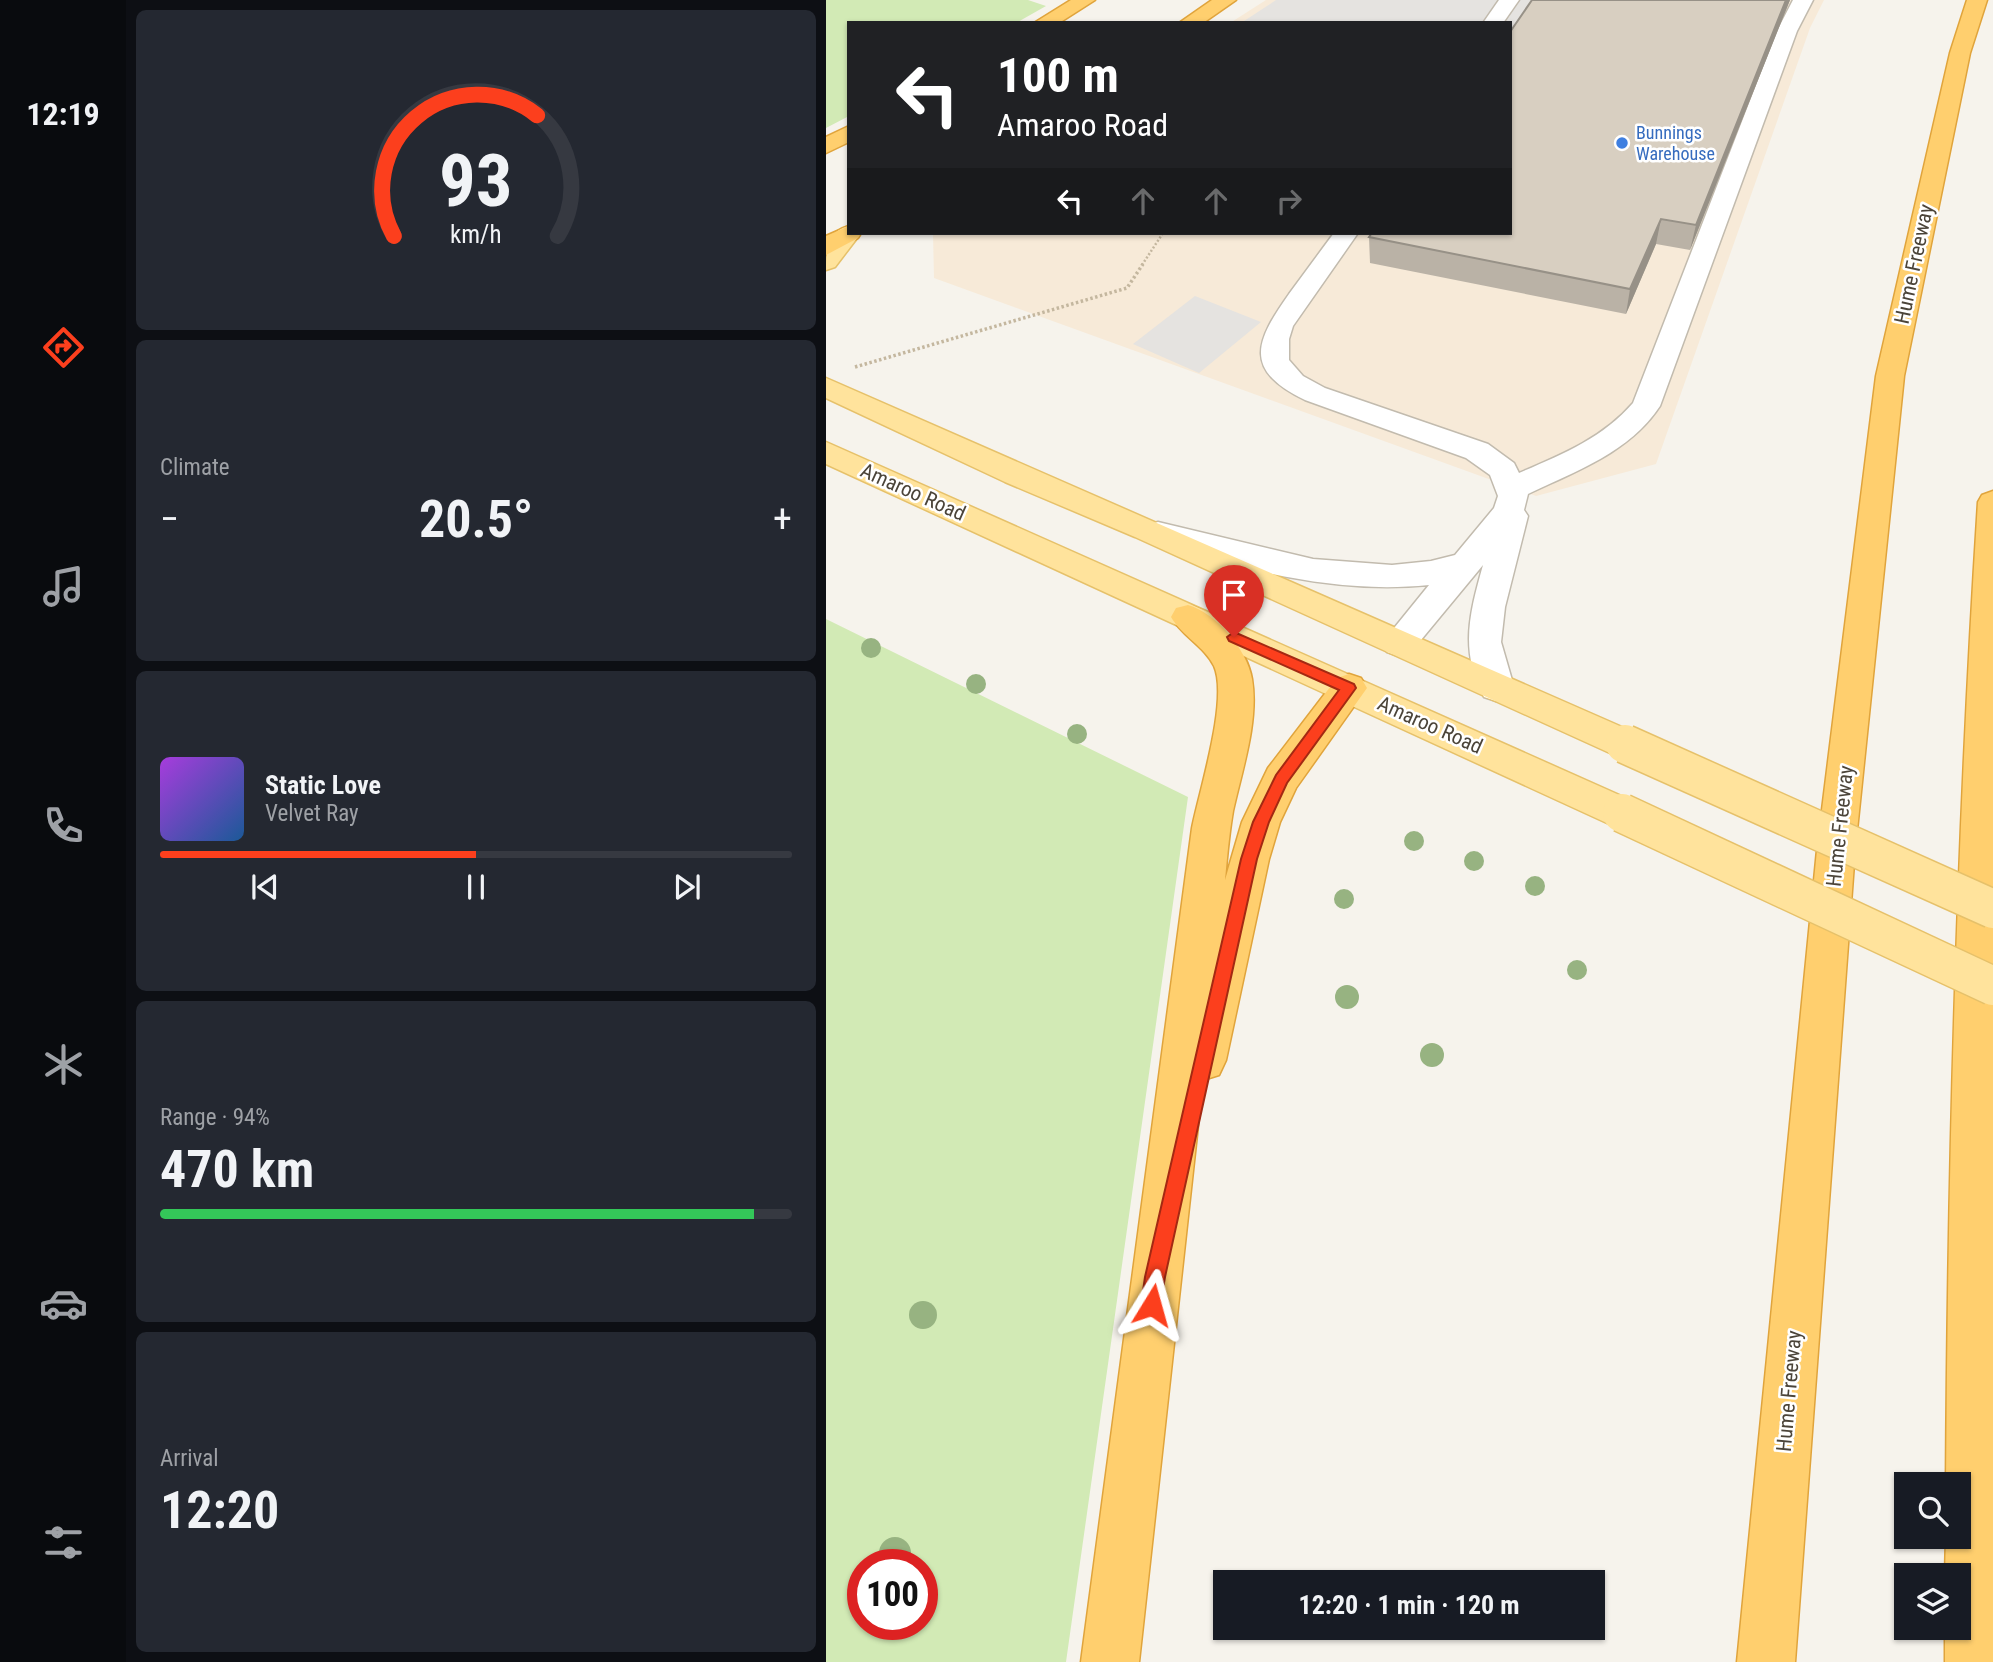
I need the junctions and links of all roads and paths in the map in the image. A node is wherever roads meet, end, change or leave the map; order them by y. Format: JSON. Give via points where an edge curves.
{"nodes":[{"id":1,"x":1084,"y":0,"type":"edge"},
{"id":2,"x":1226,"y":0,"type":"edge"},
{"id":3,"x":1509,"y":0,"type":"edge"},
{"id":4,"x":1803,"y":0,"type":"edge"},
{"id":5,"x":1977,"y":0,"type":"edge"},
{"id":6,"x":1047,"y":21,"type":"edge"},
{"id":7,"x":1192,"y":21,"type":"edge"},
{"id":8,"x":1494,"y":21,"type":"edge"},
{"id":9,"x":847,"y":134,"type":"edge"},
{"id":10,"x":826,"y":146,"type":"edge"},
{"id":11,"x":847,"y":234,"type":"edge"},
{"id":12,"x":847,"y":235,"type":"edge"},
{"id":13,"x":1162,"y":235,"type":"edge"},
{"id":14,"x":1345,"y":235,"type":"edge"},
{"id":15,"x":826,"y":247,"type":"edge"},
{"id":16,"x":826,"y":262,"type":"edge"},
{"id":17,"x":853,"y":368,"type":"dead end"},
{"id":18,"x":826,"y":387,"type":"edge"},
{"id":19,"x":826,"y":452,"type":"edge"},
{"id":20,"x":826,"y":459,"type":"edge"},
{"id":21,"x":861,"y":469,"type":"junction"},
{"id":22,"x":1512,"y":492,"type":"junction"},
{"id":23,"x":1993,"y":502,"type":"edge"},
{"id":24,"x":1146,"y":529,"type":"junction"},
{"id":25,"x":1468,"y":563,"type":"junction"},
{"id":26,"x":1188,"y":617,"type":"junction"},
{"id":27,"x":1399,"y":643,"type":"junction"},
{"id":28,"x":1496,"y":687,"type":"junction"},
{"id":29,"x":1349,"y":688,"type":"junction"},
{"id":30,"x":1993,"y":909,"type":"edge"},
{"id":31,"x":1993,"y":986,"type":"edge"},
{"id":32,"x":1155,"y":1277,"type":"junction"},
{"id":33,"x":1110,"y":1662,"type":"edge"},
{"id":34,"x":1766,"y":1662,"type":"edge"},
{"id":35,"x":1975,"y":1662,"type":"edge"}],
"edges":[{"from":1,"to":6,"type":"highway"},
{"from":2,"to":7,"type":"highway"},
{"from":3,"to":8,"type":"lane"},
{"from":4,"to":22,"type":"lane","via":[[1787,31],[1646,406],[1613,438]]},
{"from":5,"to":34,"type":"highway","name":"Hume Freeway","via":[[1959,53],[1890,376],[1836,850]]},
{"from":9,"to":10,"type":"highway"},
{"from":11,"to":15,"type":"highway"},
{"from":12,"to":16,"type":"main road"},
{"from":13,"to":17,"type":"path","via":[[1127,288]]},
{"from":14,"to":22,"type":"lane","via":[[1280,326],[1274,358],[1283,376],[1315,394],[1477,451],[1503,470]]},
{"from":18,"to":24,"type":"main road"},
{"from":19,"to":21,"type":"main road","name":"Amaroo Road"},
{"from":20,"to":21,"type":"main road"},
{"from":21,"to":26,"type":"main road","name":"Amaroo Road"},
{"from":22,"to":25,"type":"lane","via":[[1509,510]]},
{"from":22,"to":28,"type":"lane","via":[[1512,523],[1488,607],[1484,642]]},
{"from":23,"to":35,"type":"highway","via":[[1977,891]]},
{"from":24,"to":25,"type":"lane","via":[[1284,566],[1354,575],[1425,575]]},
{"from":24,"to":27,"type":"main road"},
{"from":25,"to":27,"type":"lane"},
{"from":26,"to":29,"type":"main road","name":"Amaroo Road"},
{"from":26,"to":32,"type":"highway","via":[[1214,641],[1231,666],[1237,703],[1210,828]]},
{"from":27,"to":28,"type":"main road"},
{"from":27,"to":29,"type":"main road"},
{"from":28,"to":30,"type":"main road","bridge":true},
{"from":29,"to":31,"type":"main road","name":"Amaroo Road","bridge":true},
{"from":29,"to":32,"type":"highway","via":[[1282,779],[1261,822]]},
{"from":32,"to":33,"type":"highway"}]}
